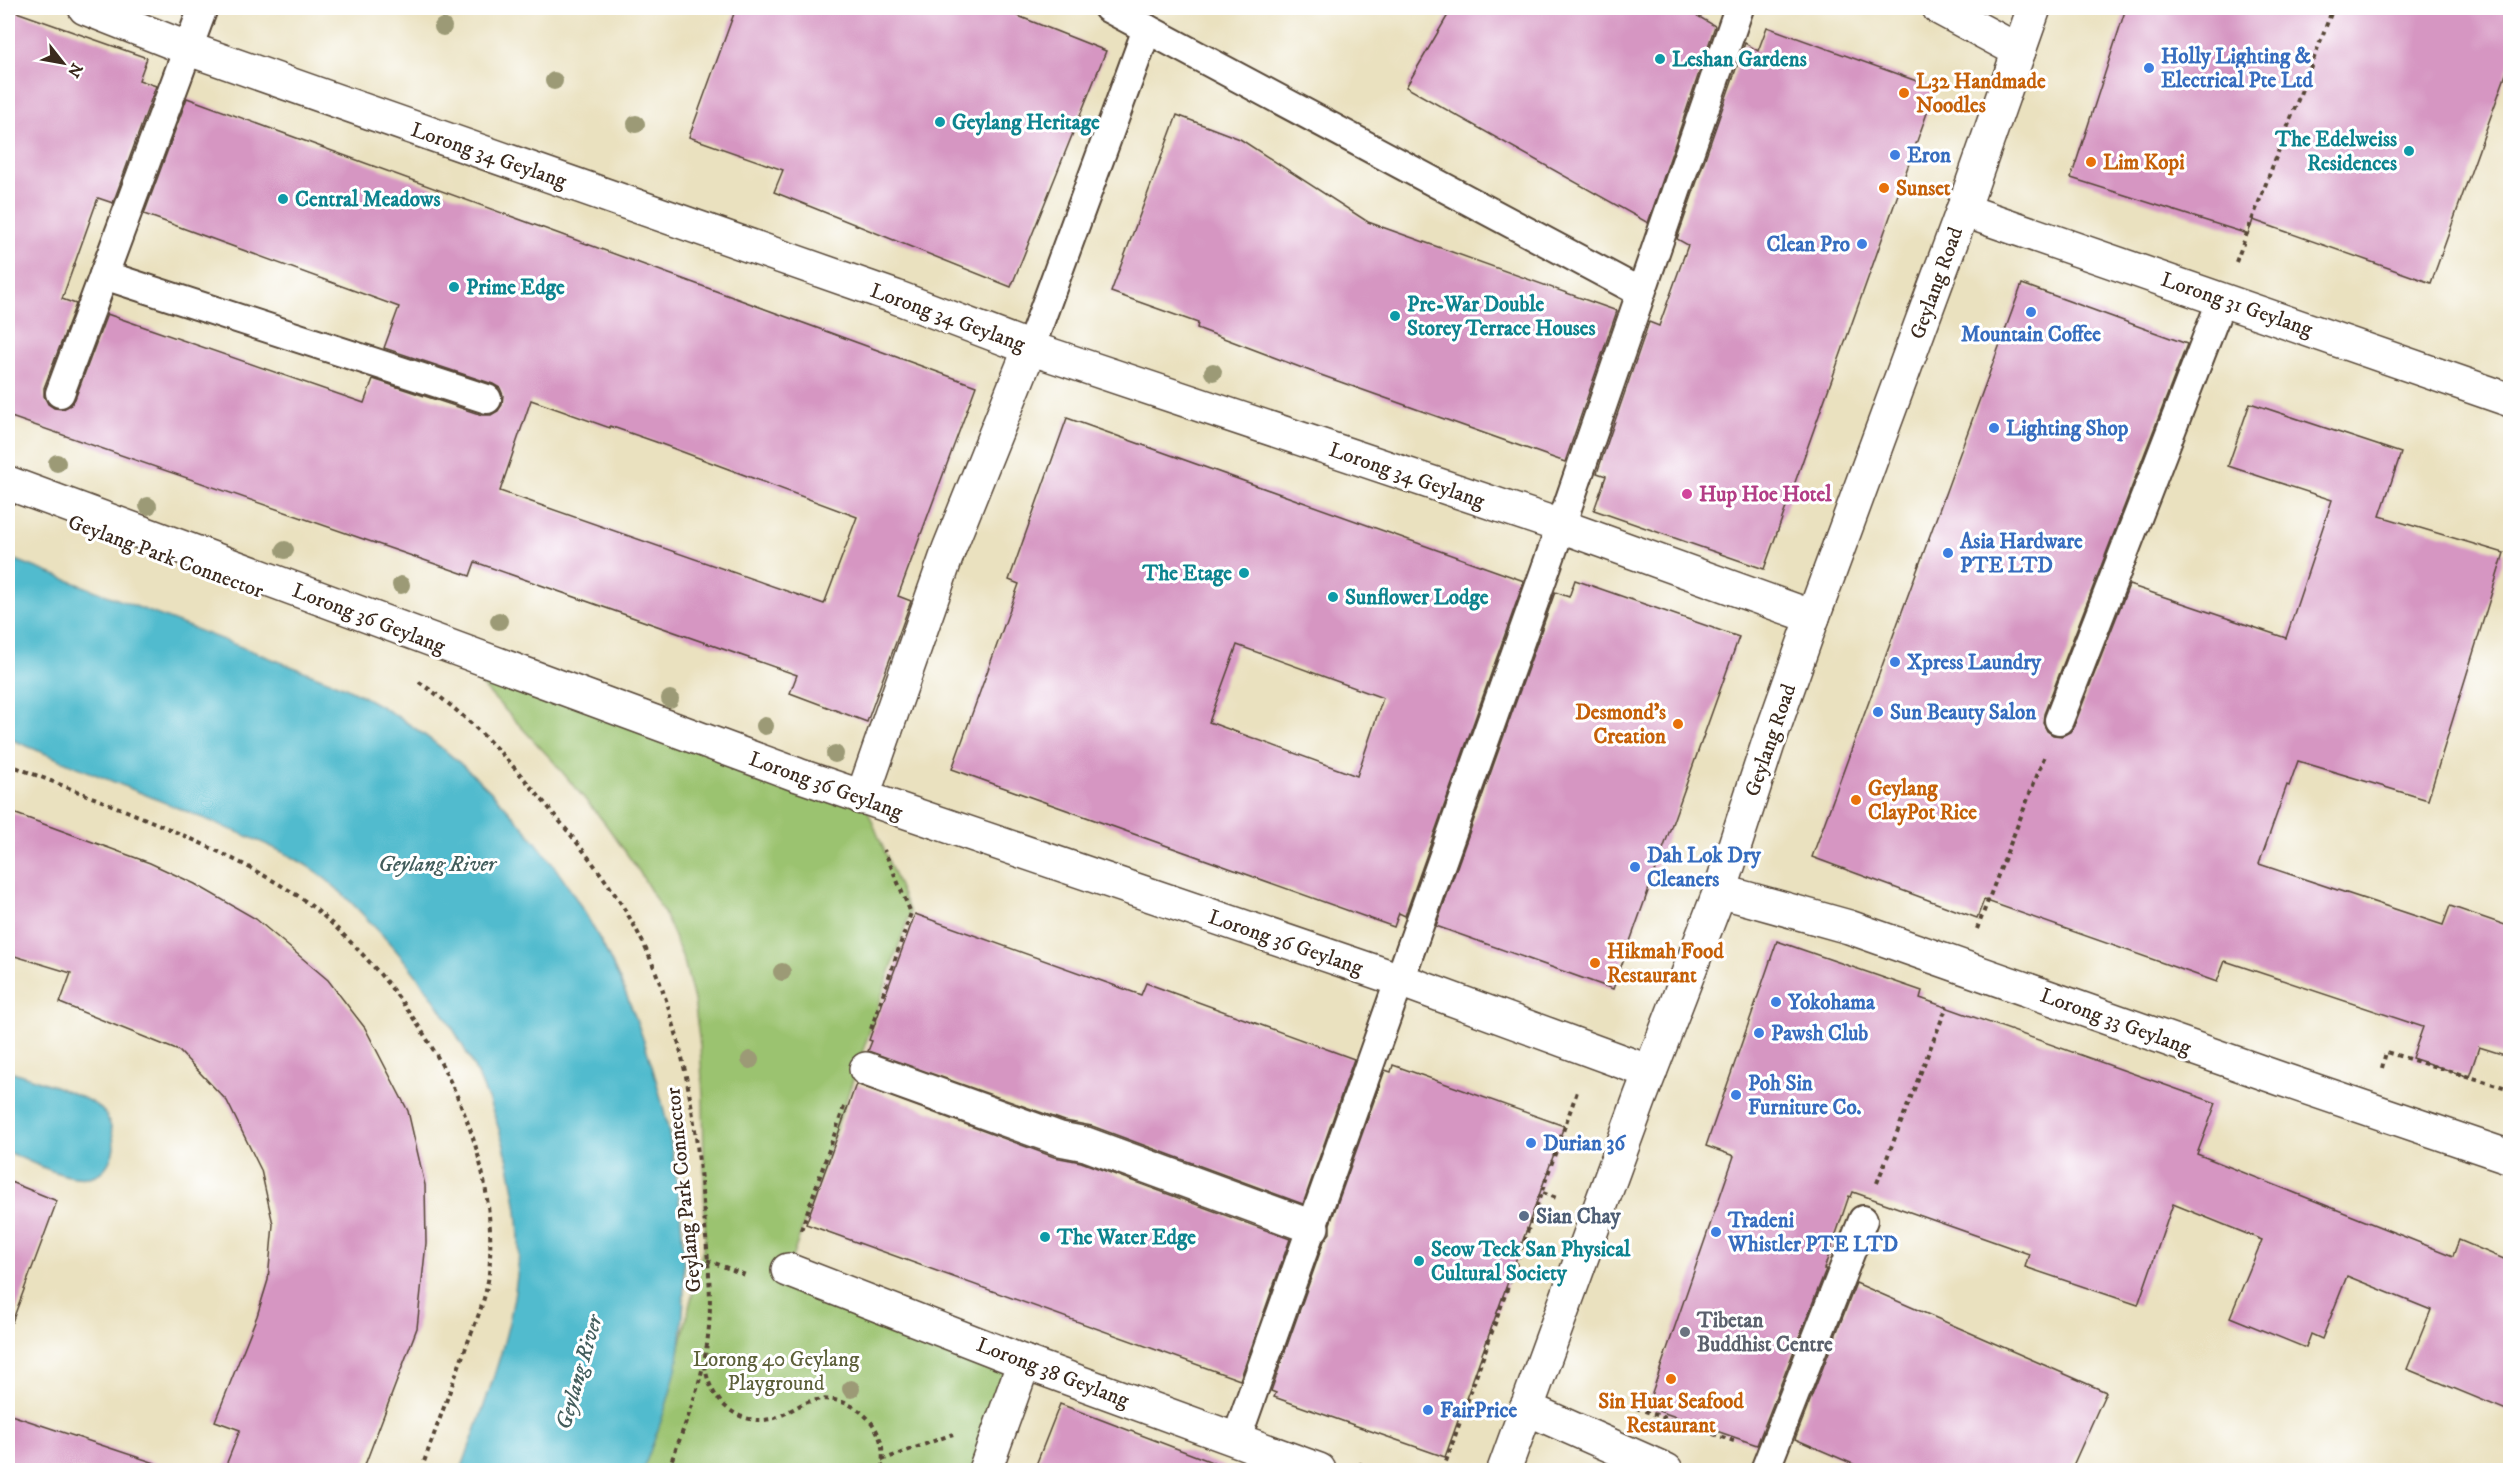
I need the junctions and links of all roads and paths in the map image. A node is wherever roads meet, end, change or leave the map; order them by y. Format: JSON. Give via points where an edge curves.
{"nodes":[{"id":1,"x":86,"y":8,"type":"edge"},
{"id":2,"x":203,"y":8,"type":"edge"},
{"id":3,"x":1108,"y":8,"type":"edge"},
{"id":4,"x":1739,"y":8,"type":"edge"},
{"id":5,"x":1939,"y":8,"type":"edge"},
{"id":6,"x":2034,"y":8,"type":"edge"},
{"id":7,"x":2333,"y":8,"type":"edge"},
{"id":8,"x":1147,"y":29,"type":"junction"},
{"id":9,"x":189,"y":49,"type":"junction"},
{"id":10,"x":2019,"y":51,"type":"junction"},
{"id":11,"x":1963,"y":210,"type":"junction"},
{"id":12,"x":104,"y":274,"type":"junction"},
{"id":13,"x":1640,"y":292,"type":"junction"},
{"id":14,"x":2222,"y":299,"type":"junction"},
{"id":15,"x":1030,"y":348,"type":"junction"},
{"id":16,"x":60,"y":393,"type":"dead end"},
{"id":17,"x":487,"y":399,"type":"dead end"},
{"id":18,"x":2511,"y":400,"type":"edge"},
{"id":19,"x":8,"y":483,"type":"edge"},
{"id":20,"x":1561,"y":526,"type":"junction"},
{"id":21,"x":1813,"y":616,"type":"junction"},
{"id":22,"x":410,"y":677,"type":"dead end"},
{"id":23,"x":2059,"y":720,"type":"joint"},
{"id":24,"x":8,"y":764,"type":"edge"},
{"id":25,"x":862,"y":798,"type":"junction"},
{"id":26,"x":1720,"y":891,"type":"junction"},
{"id":27,"x":1963,"y":966,"type":"junction"},
{"id":28,"x":1400,"y":980,"type":"junction"},
{"id":29,"x":1593,"y":1050,"type":"junction"},
{"id":30,"x":866,"y":1069,"type":"dead end"},
{"id":31,"x":1650,"y":1072,"type":"junction"},
{"id":32,"x":2511,"y":1089,"type":"edge"},
{"id":33,"x":2371,"y":1108,"type":"junction"},
{"id":34,"x":2511,"y":1157,"type":"edge"},
{"id":35,"x":1863,"y":1220,"type":"joint"},
{"id":36,"x":1312,"y":1227,"type":"junction"},
{"id":37,"x":788,"y":1270,"type":"dead end"},
{"id":38,"x":705,"y":1356,"type":"junction"},
{"id":39,"x":1024,"y":1362,"type":"junction"},
{"id":40,"x":1628,"y":1405,"type":"dead end"},
{"id":41,"x":1526,"y":1408,"type":"junction"},
{"id":42,"x":1005,"y":1416,"type":"junction"},
{"id":43,"x":1251,"y":1453,"type":"edge"},
{"id":44,"x":882,"y":1460,"type":"junction"},
{"id":45,"x":1768,"y":1462,"type":"edge"},
{"id":46,"x":422,"y":1470,"type":"edge"},
{"id":47,"x":668,"y":1470,"type":"edge"},
{"id":48,"x":881,"y":1470,"type":"edge"},
{"id":49,"x":985,"y":1470,"type":"edge"},
{"id":50,"x":1319,"y":1470,"type":"edge"},
{"id":51,"x":1443,"y":1470,"type":"edge"},
{"id":52,"x":1504,"y":1470,"type":"edge"},
{"id":53,"x":1666,"y":1470,"type":"edge"}],
"edges":[{"from":1,"to":9,"type":"street","name":"Lorong 34 Geylang"},
{"from":2,"to":9,"type":"lane"},
{"from":3,"to":8,"type":"lane"},
{"from":4,"to":13,"type":"lane"},
{"from":5,"to":10,"type":"street"},
{"from":6,"to":10,"type":"street","name":"Geylang Road"},
{"from":7,"to":14,"type":"path"},
{"from":8,"to":13,"type":"lane"},
{"from":8,"to":15,"type":"lane"},
{"from":9,"to":12,"type":"lane"},
{"from":9,"to":15,"type":"street","name":"Lorong 34 Geylang","via":[[896,297]]},
{"from":10,"to":11,"type":"street","name":"Geylang Road"},
{"from":11,"to":14,"type":"street","name":"Lorong 31 Geylang"},
{"from":11,"to":21,"type":"street","name":"Geylang Road"},
{"from":12,"to":16,"type":"lane"},
{"from":12,"to":17,"type":"lane"},
{"from":13,"to":20,"type":"lane"},
{"from":14,"to":18,"type":"street","name":"Lorong 31 Geylang"},
{"from":14,"to":23,"type":"lane"},
{"from":15,"to":20,"type":"street","name":"Lorong 34 Geylang"},
{"from":15,"to":25,"type":"street","via":[[949,549]]},
{"from":19,"to":25,"type":"street","name":"Lorong 36 Geylang"},
{"from":20,"to":21,"type":"street","name":"Lorong 34 Geylang"},
{"from":20,"to":28,"type":"lane"},
{"from":21,"to":26,"type":"street","name":"Geylang Road"},
{"from":22,"to":38,"type":"path","name":"Geylang Park Connector","via":[[454,707],[509,761],[609,884],[637,930],[667,1005],[689,1093],[699,1159],[710,1301]]},
{"from":23,"to":27,"type":"path"},
{"from":24,"to":46,"type":"path","via":[[183,836],[245,865],[297,896],[328,919],[369,961],[430,1042],[456,1092],[474,1143],[490,1228],[489,1275],[477,1318]]},
{"from":25,"to":28,"type":"street","name":"Lorong 36 Geylang"},
{"from":26,"to":27,"type":"street","name":"Lorong 33 Geylang","via":[[1849,927]]},
{"from":26,"to":31,"type":"street","name":"Geylang Road"},
{"from":27,"to":33,"type":"street","name":"Lorong 33 Geylang"},
{"from":27,"to":35,"type":"path"},
{"from":28,"to":29,"type":"street","name":"Lorong 36 Geylang"},
{"from":28,"to":36,"type":"lane"},
{"from":29,"to":31,"type":"street","name":"Lorong 36 Geylang"},
{"from":29,"to":51,"type":"path"},
{"from":30,"to":36,"type":"street"},
{"from":31,"to":41,"type":"street","name":"Geylang Road"},
{"from":32,"to":33,"type":"path","via":[[2386,1052]]},
{"from":33,"to":34,"type":"street","name":"Lorong 33 Geylang"},
{"from":35,"to":45,"type":"lane"},
{"from":36,"to":43,"type":"lane"},
{"from":37,"to":39,"type":"street","name":"Lorong 38 Geylang"},
{"from":38,"to":44,"type":"path","via":[[707,1380],[713,1393],[738,1415],[766,1419],[804,1403],[841,1401],[861,1412],[873,1425],[880,1438]]},
{"from":38,"to":47,"type":"path","name":"Geylang Park Connector"},
{"from":39,"to":42,"type":"street"},
{"from":39,"to":43,"type":"street","name":"Lorong 38 Geylang"},
{"from":40,"to":45,"type":"path"},
{"from":41,"to":52,"type":"street","name":"Geylang Road"},
{"from":41,"to":53,"type":"street"},
{"from":42,"to":44,"type":"path"},
{"from":42,"to":49,"type":"street"},
{"from":43,"to":50,"type":"street","name":"Lorong 38 Geylang"},
{"from":44,"to":48,"type":"path"}]}
